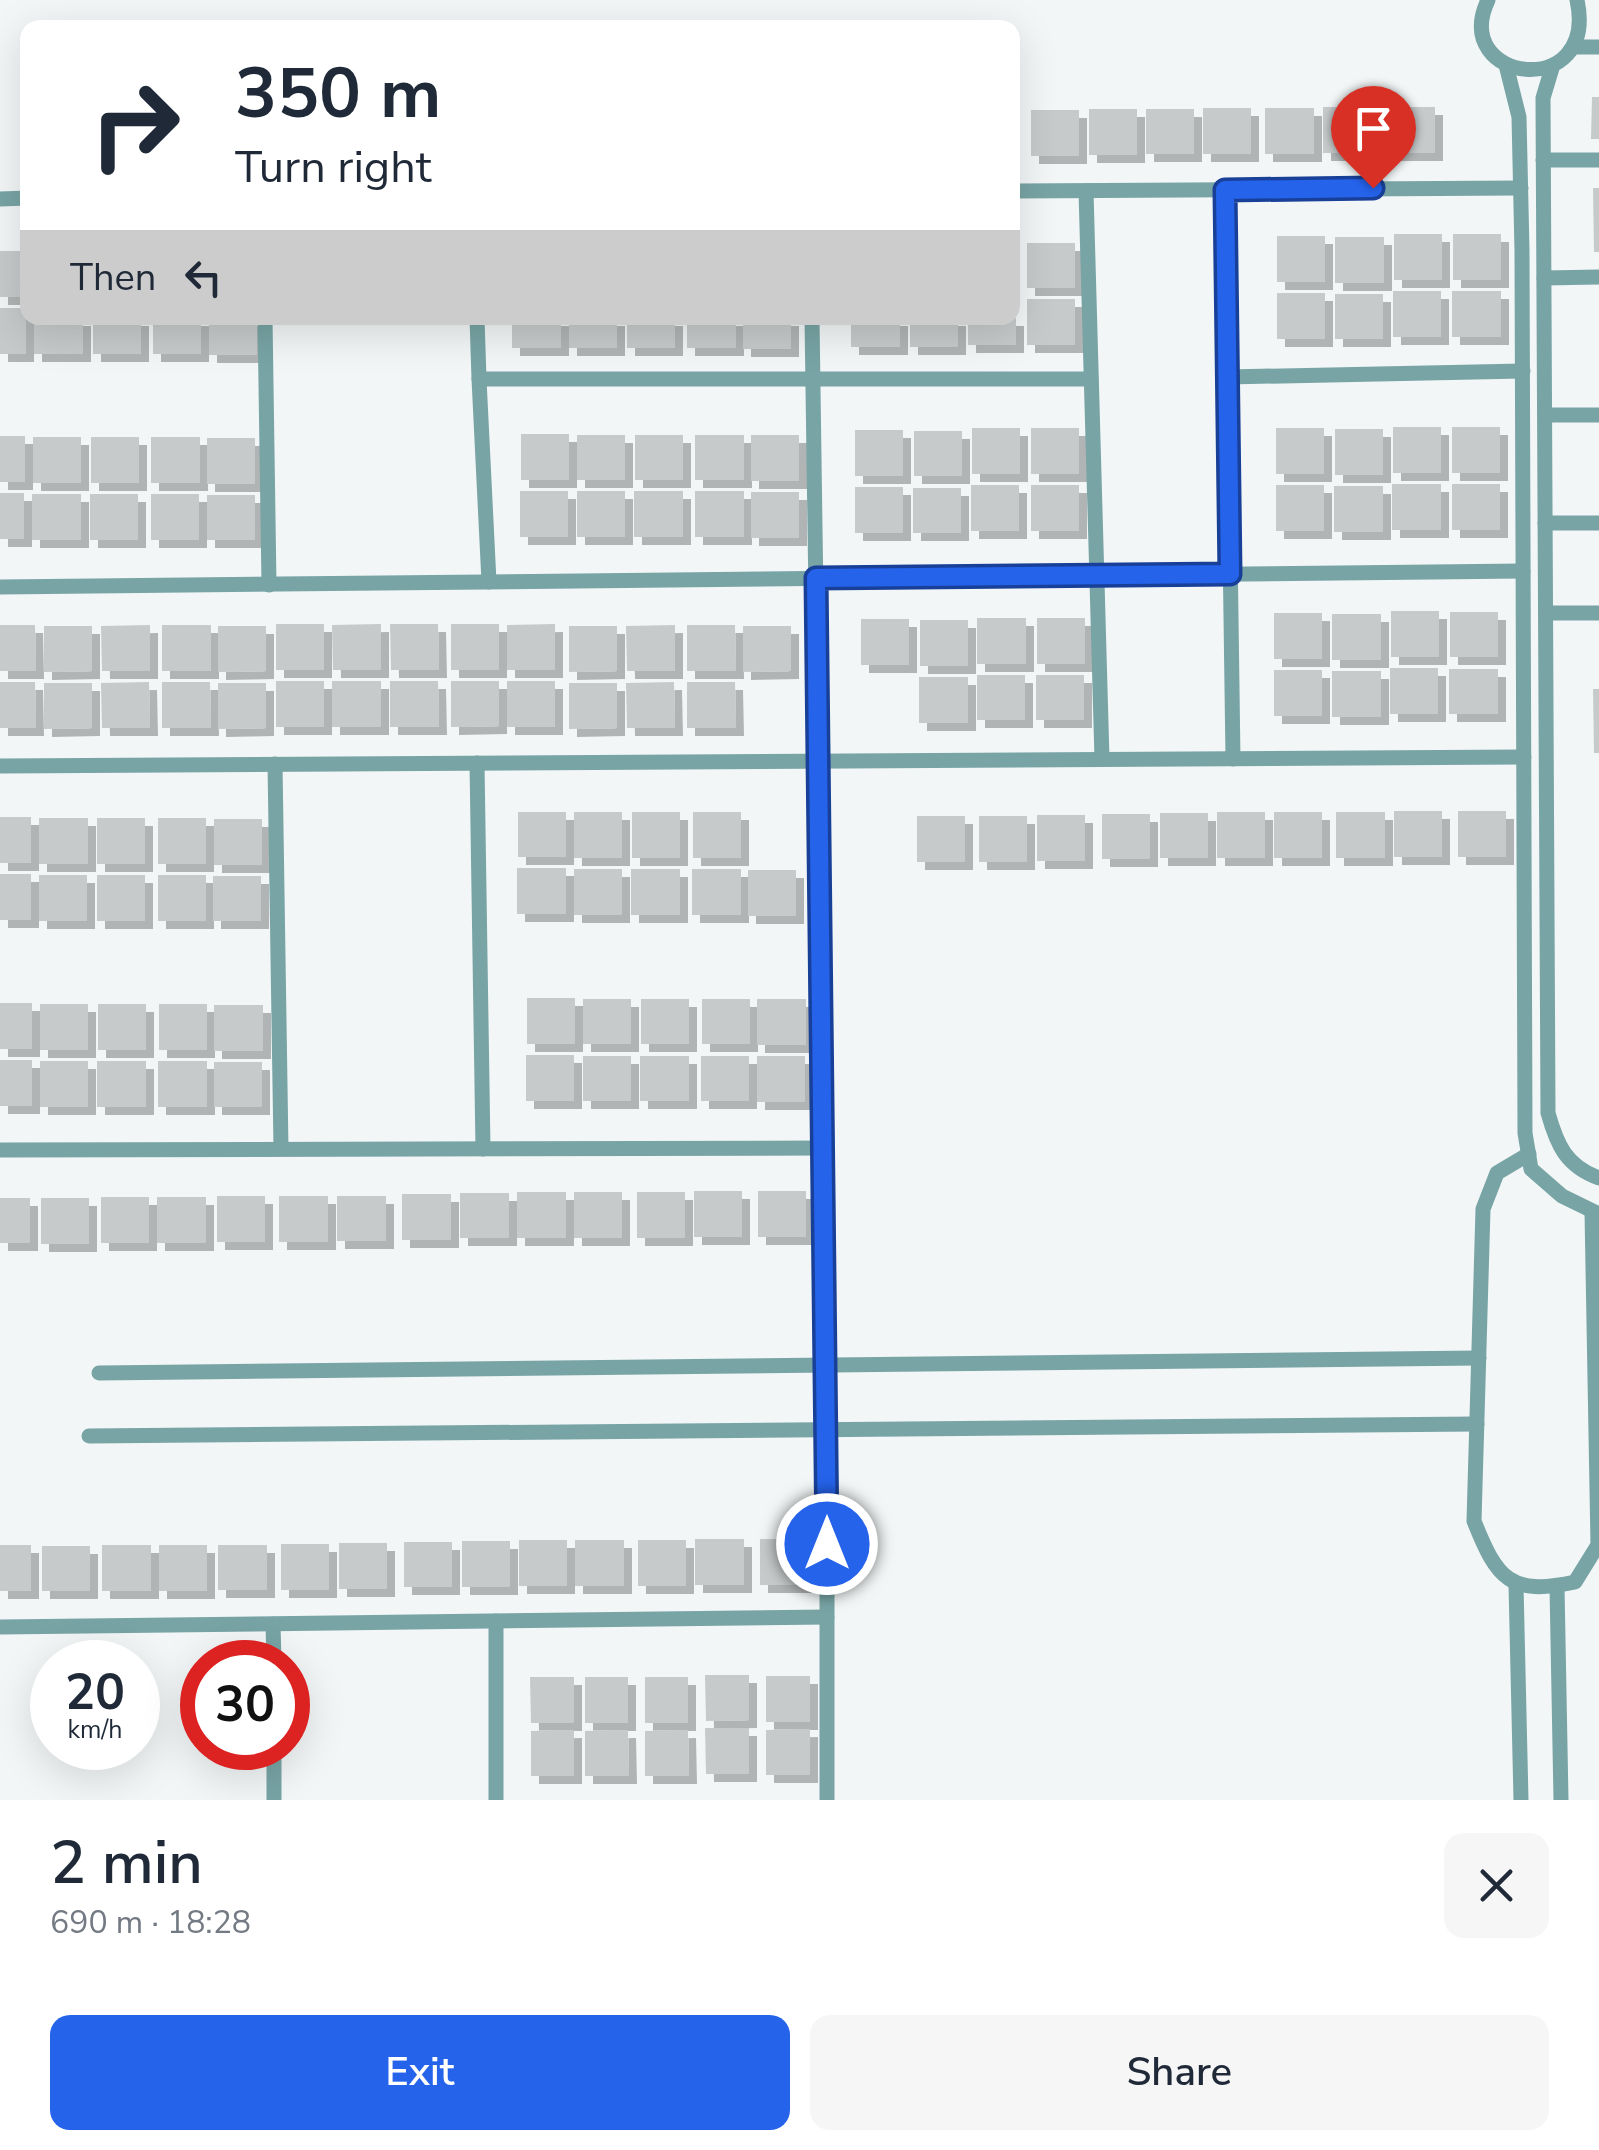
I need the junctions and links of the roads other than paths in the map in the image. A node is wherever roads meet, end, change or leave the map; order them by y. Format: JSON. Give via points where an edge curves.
{"nodes":[{"id":1,"x":1488,"y":0,"type":"edge"},
{"id":2,"x":1577,"y":0,"type":"edge"},
{"id":3,"x":1590,"y":17,"type":"edge"},
{"id":4,"x":1575,"y":47,"type":"junction"},
{"id":5,"x":1599,"y":47,"type":"edge"},
{"id":6,"x":1506,"y":64,"type":"junction"},
{"id":7,"x":1552,"y":68,"type":"junction"},
{"id":8,"x":1544,"y":160,"type":"junction"},
{"id":9,"x":1599,"y":160,"type":"edge"},
{"id":10,"x":1521,"y":188,"type":"junction"},
{"id":11,"x":1086,"y":190,"type":"junction"},
{"id":12,"x":1225,"y":190,"type":"junction"},
{"id":13,"x":1020,"y":191,"type":"edge"},
{"id":14,"x":1599,"y":277,"type":"edge"},
{"id":15,"x":1544,"y":278,"type":"junction"},
{"id":16,"x":265,"y":325,"type":"edge"},
{"id":17,"x":477,"y":325,"type":"edge"},
{"id":18,"x":812,"y":325,"type":"edge"},
{"id":19,"x":1523,"y":372,"type":"junction"},
{"id":20,"x":1228,"y":377,"type":"junction"},
{"id":21,"x":479,"y":379,"type":"junction"},
{"id":22,"x":813,"y":379,"type":"junction"},
{"id":23,"x":1092,"y":379,"type":"junction"},
{"id":24,"x":1599,"y":414,"type":"edge"},
{"id":25,"x":1545,"y":415,"type":"junction"},
{"id":26,"x":1545,"y":523,"type":"junction"},
{"id":27,"x":1599,"y":523,"type":"edge"},
{"id":28,"x":1523,"y":571,"type":"junction"},
{"id":29,"x":1230,"y":574,"type":"junction"},
{"id":30,"x":1097,"y":576,"type":"junction"},
{"id":31,"x":816,"y":578,"type":"junction"},
{"id":32,"x":489,"y":582,"type":"junction"},
{"id":33,"x":269,"y":585,"type":"junction"},
{"id":34,"x":0,"y":588,"type":"edge"},
{"id":35,"x":1546,"y":613,"type":"junction"},
{"id":36,"x":1599,"y":613,"type":"edge"},
{"id":37,"x":1524,"y":757,"type":"junction"},
{"id":38,"x":1233,"y":758,"type":"junction"},
{"id":39,"x":1102,"y":760,"type":"junction"},
{"id":40,"x":818,"y":761,"type":"junction"},
{"id":41,"x":477,"y":763,"type":"junction"},
{"id":42,"x":275,"y":764,"type":"junction"},
{"id":43,"x":0,"y":766,"type":"edge"},
{"id":44,"x":824,"y":1148,"type":"junction"},
{"id":45,"x":280,"y":1149,"type":"junction"},
{"id":46,"x":483,"y":1149,"type":"junction"},
{"id":47,"x":0,"y":1150,"type":"edge"},
{"id":48,"x":1529,"y":1154,"type":"junction"},
{"id":49,"x":1599,"y":1178,"type":"edge"},
{"id":50,"x":1595,"y":1213,"type":"edge"},
{"id":51,"x":1479,"y":1358,"type":"junction"},
{"id":52,"x":827,"y":1365,"type":"junction"},
{"id":53,"x":99,"y":1373,"type":"dead end"},
{"id":54,"x":1477,"y":1424,"type":"junction"},
{"id":55,"x":827,"y":1433,"type":"junction"},
{"id":56,"x":90,"y":1436,"type":"dead end"},
{"id":57,"x":1598,"y":1515,"type":"edge"},
{"id":58,"x":1593,"y":1560,"type":"edge"},
{"id":59,"x":1516,"y":1585,"type":"junction"},
{"id":60,"x":1557,"y":1586,"type":"junction"},
{"id":61,"x":827,"y":1617,"type":"junction"},
{"id":62,"x":496,"y":1621,"type":"junction"},
{"id":63,"x":273,"y":1624,"type":"junction"},
{"id":64,"x":0,"y":1627,"type":"edge"},
{"id":65,"x":273,"y":1640,"type":"edge"},
{"id":66,"x":274,"y":1770,"type":"edge"},
{"id":67,"x":274,"y":1800,"type":"edge"},
{"id":68,"x":496,"y":1800,"type":"edge"},
{"id":69,"x":827,"y":1800,"type":"edge"},
{"id":70,"x":1521,"y":1800,"type":"edge"},
{"id":71,"x":1561,"y":1800,"type":"edge"}],
"edges":[{"from":1,"to":6,"type":"street","via":[[1486,41]]},
{"from":2,"to":3,"type":"street"},
{"from":3,"to":4,"type":"street"},
{"from":4,"to":5,"type":"street"},
{"from":4,"to":7,"type":"street"},
{"from":6,"to":7,"type":"street"},
{"from":6,"to":10,"type":"street","via":[[1519,117]]},
{"from":7,"to":8,"type":"street","via":[[1543,98]]},
{"from":8,"to":9,"type":"street"},
{"from":8,"to":15,"type":"street"},
{"from":10,"to":12,"type":"street"},
{"from":10,"to":19,"type":"street"},
{"from":11,"to":12,"type":"street"},
{"from":11,"to":13,"type":"street"},
{"from":11,"to":23,"type":"street"},
{"from":12,"to":20,"type":"street"},
{"from":14,"to":15,"type":"street"},
{"from":15,"to":25,"type":"street"},
{"from":16,"to":33,"type":"street"},
{"from":17,"to":21,"type":"street"},
{"from":18,"to":22,"type":"street"},
{"from":19,"to":20,"type":"street"},
{"from":19,"to":28,"type":"street"},
{"from":20,"to":29,"type":"street"},
{"from":21,"to":22,"type":"street"},
{"from":21,"to":32,"type":"street"},
{"from":22,"to":23,"type":"street"},
{"from":22,"to":31,"type":"street"},
{"from":23,"to":30,"type":"street"},
{"from":24,"to":25,"type":"street"},
{"from":25,"to":26,"type":"street"},
{"from":26,"to":27,"type":"street"},
{"from":26,"to":35,"type":"street"},
{"from":28,"to":29,"type":"street"},
{"from":28,"to":37,"type":"street"},
{"from":29,"to":30,"type":"street"},
{"from":29,"to":38,"type":"street"},
{"from":30,"to":31,"type":"street"},
{"from":30,"to":39,"type":"street"},
{"from":31,"to":32,"type":"street"},
{"from":31,"to":40,"type":"street"},
{"from":32,"to":33,"type":"street"},
{"from":33,"to":34,"type":"street"},
{"from":35,"to":36,"type":"street"},
{"from":35,"to":49,"type":"street","via":[[1548,1113],[1557,1146],[1574,1166]]},
{"from":37,"to":38,"type":"street"},
{"from":37,"to":48,"type":"street"},
{"from":38,"to":39,"type":"street"},
{"from":39,"to":40,"type":"street"},
{"from":40,"to":41,"type":"street"},
{"from":40,"to":44,"type":"street"},
{"from":41,"to":42,"type":"street"},
{"from":41,"to":46,"type":"street"},
{"from":42,"to":43,"type":"street"},
{"from":42,"to":45,"type":"street"},
{"from":44,"to":46,"type":"street"},
{"from":44,"to":52,"type":"street"},
{"from":45,"to":46,"type":"street"},
{"from":45,"to":47,"type":"street"},
{"from":48,"to":50,"type":"street","via":[[1531,1169]]},
{"from":48,"to":51,"type":"street","via":[[1497,1173],[1484,1209]]},
{"from":50,"to":57,"type":"street"},
{"from":51,"to":52,"type":"street"},
{"from":51,"to":54,"type":"street"},
{"from":52,"to":53,"type":"street"},
{"from":52,"to":55,"type":"street"},
{"from":54,"to":55,"type":"street"},
{"from":54,"to":59,"type":"street","via":[[1474,1521],[1491,1564]]},
{"from":55,"to":56,"type":"street"},
{"from":55,"to":61,"type":"street"},
{"from":57,"to":58,"type":"street"},
{"from":58,"to":60,"type":"street","via":[[1575,1582]]},
{"from":59,"to":60,"type":"street"},
{"from":59,"to":70,"type":"street"},
{"from":60,"to":71,"type":"street"},
{"from":61,"to":62,"type":"street"},
{"from":61,"to":69,"type":"street"},
{"from":62,"to":63,"type":"street"},
{"from":62,"to":68,"type":"street"},
{"from":63,"to":64,"type":"street"},
{"from":63,"to":65,"type":"street"},
{"from":66,"to":67,"type":"street"}]}
